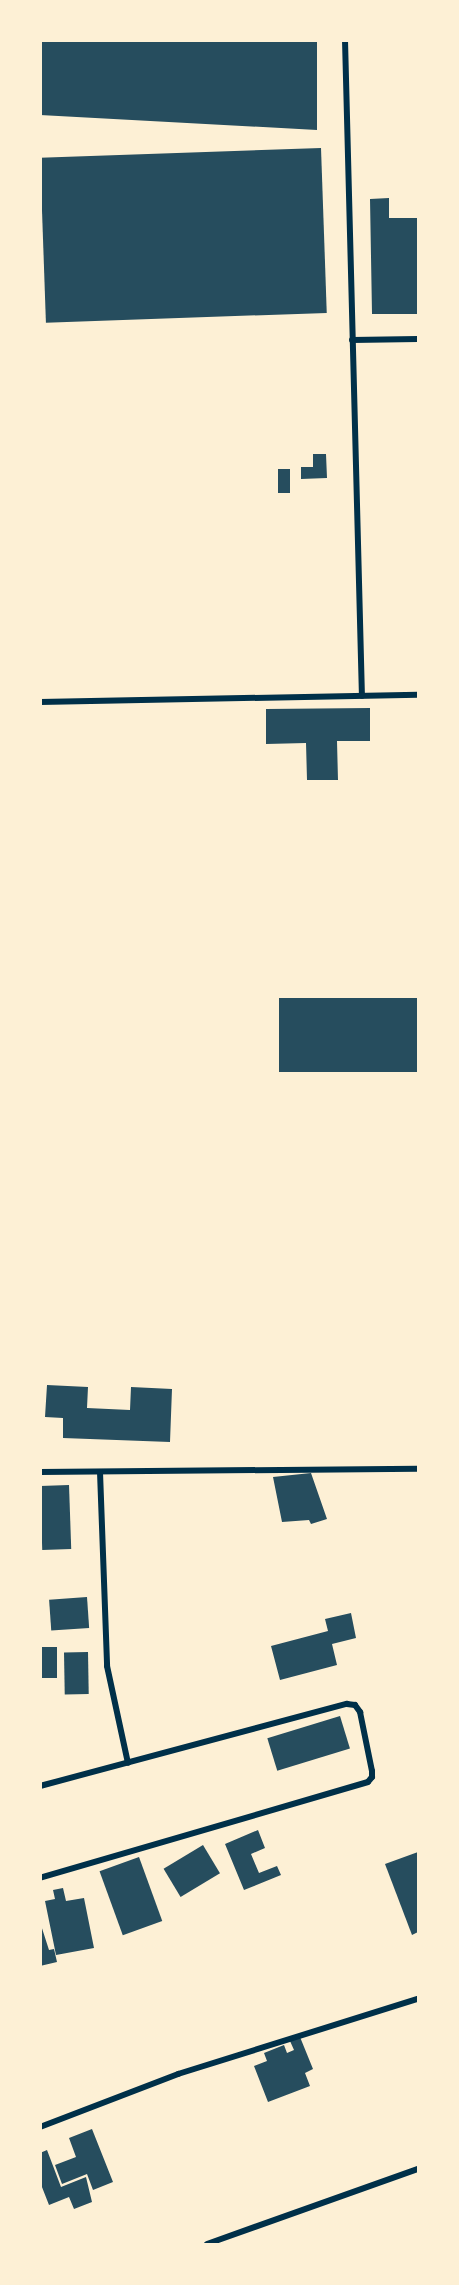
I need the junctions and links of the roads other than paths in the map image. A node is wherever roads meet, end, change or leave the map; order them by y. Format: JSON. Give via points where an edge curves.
{"nodes":[{"id":1,"x":345,"y":40,"type":"edge"},
{"id":2,"x":418,"y":339,"type":"edge"},
{"id":3,"x":352,"y":340,"type":"junction"},
{"id":4,"x":418,"y":695,"type":"edge"},
{"id":5,"x":362,"y":696,"type":"junction"},
{"id":6,"x":40,"y":702,"type":"edge"},
{"id":7,"x":418,"y":1469,"type":"edge"},
{"id":8,"x":40,"y":1472,"type":"edge"},
{"id":9,"x":100,"y":1472,"type":"junction"},
{"id":10,"x":128,"y":1763,"type":"junction"},
{"id":11,"x":40,"y":1786,"type":"edge"},
{"id":12,"x":40,"y":1878,"type":"edge"},
{"id":13,"x":418,"y":1999,"type":"edge"},
{"id":14,"x":40,"y":2127,"type":"edge"},
{"id":15,"x":418,"y":2169,"type":"edge"},
{"id":16,"x":207,"y":2244,"type":"edge"}],
"edges":[{"from":1,"to":3,"type":"street"},
{"from":2,"to":3,"type":"street"},
{"from":3,"to":5,"type":"street"},
{"from":4,"to":5,"type":"street"},
{"from":5,"to":6,"type":"street"},
{"from":7,"to":9,"type":"street"},
{"from":8,"to":9,"type":"street"},
{"from":9,"to":10,"type":"street","via":[[107,1666]]},
{"from":10,"to":11,"type":"street"},
{"from":10,"to":12,"type":"street","via":[[347,1704],[360,1712],[372,1771],[368,1782]]},
{"from":13,"to":14,"type":"street","via":[[178,2074]]},
{"from":15,"to":16,"type":"street"}]}
